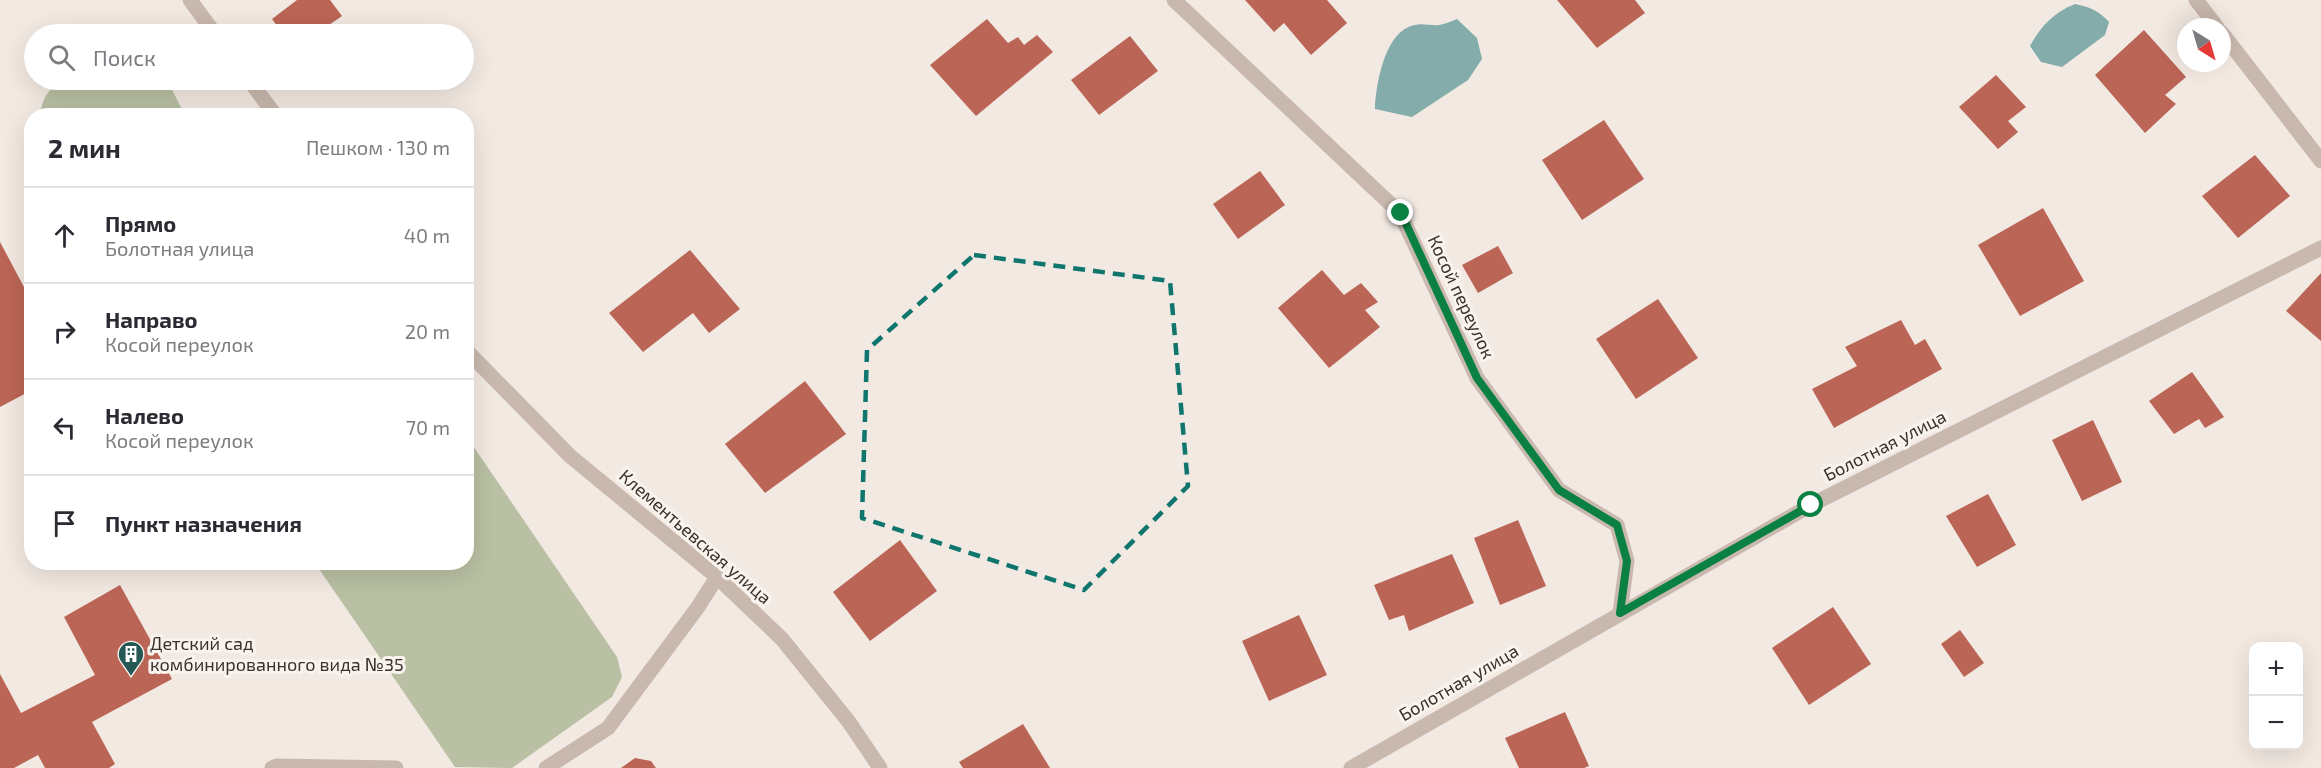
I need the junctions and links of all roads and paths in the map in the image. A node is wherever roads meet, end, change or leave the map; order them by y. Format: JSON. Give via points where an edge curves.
{"nodes":[{"id":1,"x":190,"y":0,"type":"edge"},
{"id":2,"x":1174,"y":0,"type":"edge"},
{"id":3,"x":2196,"y":0,"type":"edge"},
{"id":4,"x":2210,"y":18,"type":"edge"},
{"id":5,"x":208,"y":24,"type":"edge"},
{"id":6,"x":2231,"y":45,"type":"edge"},
{"id":7,"x":256,"y":90,"type":"edge"},
{"id":8,"x":270,"y":108,"type":"edge"},
{"id":9,"x":2321,"y":161,"type":"edge"},
{"id":10,"x":2321,"y":248,"type":"edge"},
{"id":11,"x":474,"y":358,"type":"edge"},
{"id":12,"x":717,"y":578,"type":"junction"},
{"id":13,"x":1620,"y":613,"type":"junction"},
{"id":14,"x":272,"y":768,"type":"edge"},
{"id":15,"x":396,"y":768,"type":"edge"},
{"id":16,"x":546,"y":768,"type":"edge"},
{"id":17,"x":880,"y":768,"type":"edge"},
{"id":18,"x":1351,"y":768,"type":"edge"}],
"edges":[{"from":1,"to":5,"type":"street"},
{"from":2,"to":13,"type":"street","name":"Косой переулок","via":[[1401,213],[1477,378],[1559,490],[1617,525],[1627,561]]},
{"from":3,"to":4,"type":"street"},
{"from":6,"to":9,"type":"street"},
{"from":7,"to":8,"type":"street"},
{"from":10,"to":13,"type":"street","name":"Болотная улица","via":[[1811,505]]},
{"from":11,"to":12,"type":"street","name":"Клементьевская улица","via":[[570,456]]},
{"from":12,"to":16,"type":"street","via":[[608,728]]},
{"from":12,"to":17,"type":"street","name":"Клементьевская улица","via":[[782,639],[849,722]]},
{"from":13,"to":18,"type":"street","name":"Болотная улица"},
{"from":14,"to":15,"type":"street"}]}
